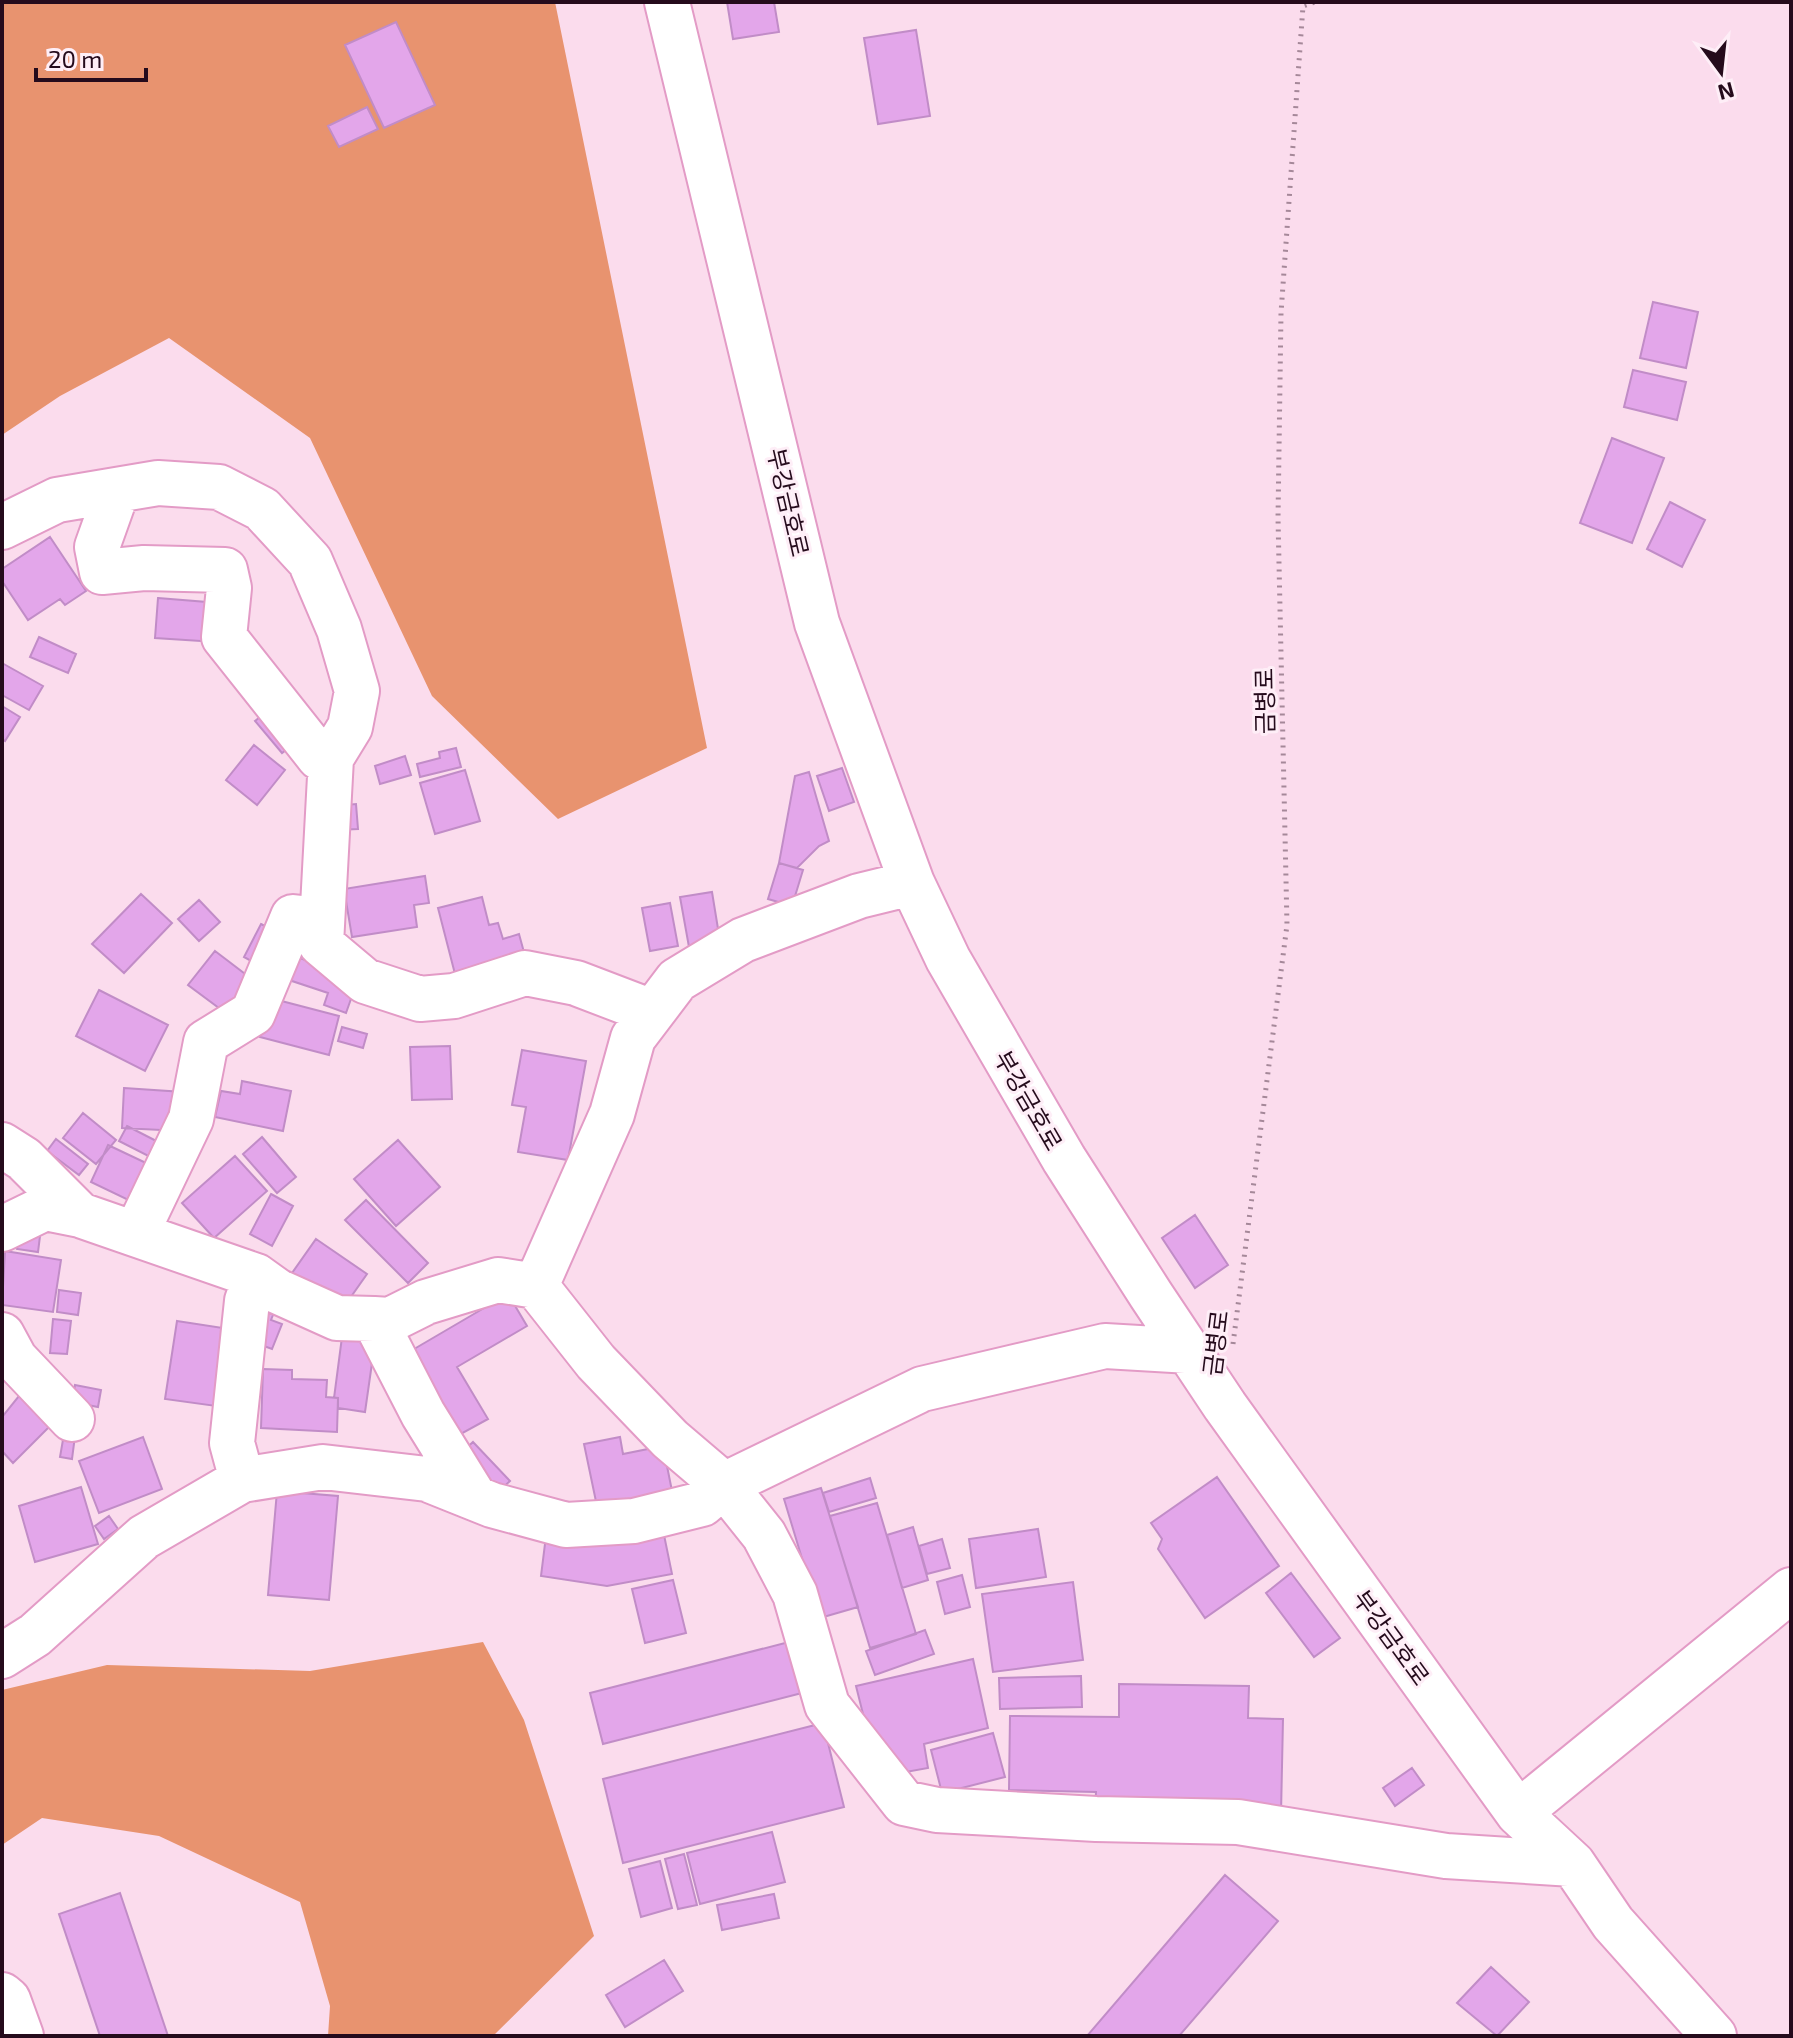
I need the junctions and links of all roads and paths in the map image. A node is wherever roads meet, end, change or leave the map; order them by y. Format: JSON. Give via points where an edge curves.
{"nodes":[{"id":1,"x":667,"y":2,"type":"edge"},
{"id":2,"x":1315,"y":2,"type":"edge"},
{"id":3,"x":117,"y":491,"type":"junction"},
{"id":4,"x":2,"y":527,"type":"edge"},
{"id":5,"x":331,"y":758,"type":"junction"},
{"id":6,"x":912,"y":883,"type":"junction"},
{"id":7,"x":321,"y":920,"type":"junction"},
{"id":8,"x":652,"y":1012,"type":"junction"},
{"id":9,"x":2,"y":1145,"type":"edge"},
{"id":10,"x":80,"y":1215,"type":"junction"},
{"id":11,"x":2,"y":1229,"type":"edge"},
{"id":12,"x":136,"y":1234,"type":"junction"},
{"id":13,"x":256,"y":1276,"type":"junction"},
{"id":14,"x":536,"y":1286,"type":"junction"},
{"id":15,"x":374,"y":1319,"type":"junction"},
{"id":16,"x":2,"y":1335,"type":"edge"},
{"id":17,"x":1190,"y":1351,"type":"junction"},
{"id":18,"x":1225,"y":1406,"type":"junction"},
{"id":19,"x":72,"y":1419,"type":"dead end"},
{"id":20,"x":242,"y":1480,"type":"junction"},
{"id":21,"x":724,"y":1485,"type":"junction"},
{"id":22,"x":475,"y":1498,"type":"junction"},
{"id":23,"x":1791,"y":1590,"type":"edge"},
{"id":24,"x":2,"y":1656,"type":"edge"},
{"id":25,"x":1518,"y":1813,"type":"junction"},
{"id":26,"x":1573,"y":1864,"type":"junction"},
{"id":27,"x":2,"y":1995,"type":"edge"},
{"id":28,"x":21,"y":2036,"type":"edge"},
{"id":29,"x":1714,"y":2036,"type":"edge"}],
"edges":[{"from":1,"to":6,"type":"street","name":"부강금호로","via":[[817,623]]},
{"from":2,"to":18,"type":"path","name":"금병로","via":[[1303,6],[1281,313],[1278,518],[1287,925]]},
{"from":3,"to":4,"type":"street","via":[[57,500]]},
{"from":3,"to":5,"type":"street","via":[[158,483],[219,487],[262,509],[310,561],[339,629],[357,691],[350,727]]},
{"from":3,"to":5,"type":"street","via":[[97,547],[102,572],[225,570],[229,588],[224,637],[319,757]]},
{"from":5,"to":7,"type":"street"},
{"from":6,"to":8,"type":"street","via":[[859,896],[743,940],[677,980]]},
{"from":6,"to":17,"type":"street","name":"부강금호로","via":[[948,959],[1064,1159]]},
{"from":7,"to":8,"type":"street","via":[[321,944],[365,981],[420,999],[454,996],[525,973],[576,983]]},
{"from":7,"to":12,"type":"street","via":[[293,917],[253,1013],[206,1042],[191,1119]]},
{"from":8,"to":14,"type":"street","via":[[633,1038],[612,1114]]},
{"from":9,"to":10,"type":"street","via":[[24,1159]]},
{"from":10,"to":11,"type":"street","via":[[45,1208]]},
{"from":10,"to":12,"type":"street"},
{"from":12,"to":13,"type":"street"},
{"from":13,"to":15,"type":"street","via":[[337,1318]]},
{"from":13,"to":20,"type":"street","via":[[247,1301],[232,1443]]},
{"from":14,"to":15,"type":"street","via":[[498,1280],[426,1302],[390,1320]]},
{"from":14,"to":21,"type":"street","via":[[596,1362],[670,1439]]},
{"from":15,"to":22,"type":"street","via":[[423,1414]]},
{"from":16,"to":19,"type":"street","via":[[15,1359]]},
{"from":17,"to":18,"type":"street","name":"부강금호로"},
{"from":17,"to":21,"type":"street","via":[[1105,1346],[922,1389]]},
{"from":18,"to":25,"type":"street","name":"부강금호로"},
{"from":20,"to":22,"type":"street","via":[[323,1467],[427,1479]]},
{"from":20,"to":24,"type":"street","via":[[144,1537],[35,1635]]},
{"from":21,"to":22,"type":"street","via":[[702,1504],[620,1522],[566,1525]]},
{"from":21,"to":26,"type":"street","via":[[764,1535],[795,1594],[827,1705],[904,1803],[937,1810],[1238,1822],[1446,1856]]},
{"from":23,"to":25,"type":"street"},
{"from":25,"to":26,"type":"street","name":"부강금호로"},
{"from":26,"to":29,"type":"street","name":"부강금호로","via":[[1613,1923]]},
{"from":27,"to":28,"type":"street"}]}
